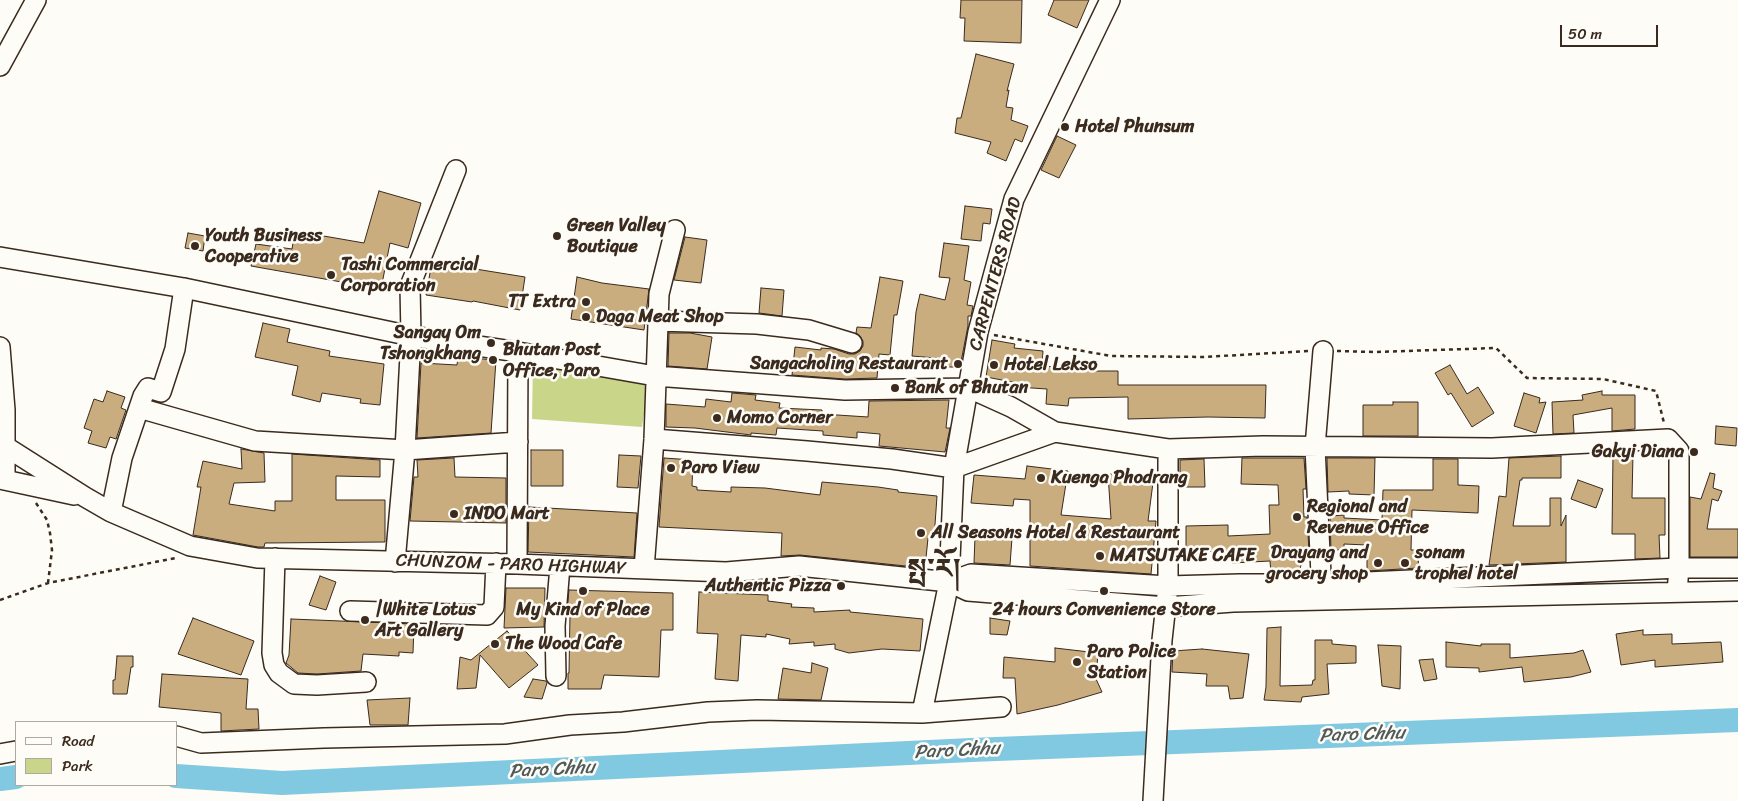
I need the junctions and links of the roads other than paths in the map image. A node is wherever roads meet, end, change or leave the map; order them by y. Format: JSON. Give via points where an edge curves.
{"nodes":[{"id":1,"x":36,"y":0,"type":"edge"},
{"id":2,"x":1110,"y":0,"type":"edge"},
{"id":3,"x":0,"y":66,"type":"edge"},
{"id":4,"x":456,"y":170,"type":"dead end"},
{"id":5,"x":675,"y":230,"type":"dead end"},
{"id":6,"x":0,"y":258,"type":"edge"},
{"id":7,"x":184,"y":288,"type":"junction"},
{"id":8,"x":657,"y":321,"type":"junction"},
{"id":9,"x":411,"y":336,"type":"junction"},
{"id":10,"x":852,"y":343,"type":"dead end"},
{"id":11,"x":0,"y":347,"type":"edge"},
{"id":12,"x":1323,"y":351,"type":"road end"},
{"id":13,"x":518,"y":352,"type":"junction"},
{"id":14,"x":655,"y":376,"type":"junction"},
{"id":15,"x":969,"y":388,"type":"junction"},
{"id":16,"x":139,"y":408,"type":"junction"},
{"id":17,"x":1054,"y":432,"type":"junction"},
{"id":18,"x":654,"y":439,"type":"junction"},
{"id":19,"x":518,"y":442,"type":"junction"},
{"id":20,"x":3,"y":444,"type":"edge"},
{"id":21,"x":1315,"y":447,"type":"junction"},
{"id":22,"x":1168,"y":449,"type":"junction"},
{"id":23,"x":405,"y":450,"type":"junction"},
{"id":24,"x":954,"y":468,"type":"junction"},
{"id":25,"x":2,"y":480,"type":"edge"},
{"id":26,"x":85,"y":497,"type":"junction"},
{"id":27,"x":111,"y":512,"type":"junction"},
{"id":28,"x":275,"y":558,"type":"junction"},
{"id":29,"x":395,"y":562,"type":"junction"},
{"id":30,"x":496,"y":564,"type":"junction"},
{"id":31,"x":517,"y":564,"type":"junction"},
{"id":32,"x":560,"y":566,"type":"junction"},
{"id":33,"x":1679,"y":568,"type":"junction"},
{"id":34,"x":1738,"y":568,"type":"edge"},
{"id":35,"x":644,"y":570,"type":"junction"},
{"id":36,"x":948,"y":582,"type":"junction"},
{"id":37,"x":1168,"y":586,"type":"junction"},
{"id":38,"x":1738,"y":590,"type":"edge"},
{"id":39,"x":1322,"y":592,"type":"junction"},
{"id":40,"x":1677,"y":592,"type":"junction"},
{"id":41,"x":1166,"y":607,"type":"junction"},
{"id":42,"x":350,"y":611,"type":"dead end"},
{"id":43,"x":556,"y":676,"type":"dead end"},
{"id":44,"x":366,"y":682,"type":"dead end"},
{"id":45,"x":1001,"y":706,"type":"dead end"},
{"id":46,"x":922,"y":713,"type":"junction"},
{"id":47,"x":178,"y":737,"type":"edge"},
{"id":48,"x":15,"y":751,"type":"edge"},
{"id":49,"x":0,"y":754,"type":"edge"},
{"id":50,"x":1153,"y":801,"type":"edge"}],
"edges":[{"from":1,"to":3,"type":"street"},
{"from":2,"to":15,"type":"street","name":"CARPENTERS ROAD","via":[[1014,199],[978,332]]},
{"from":4,"to":9,"type":"street","via":[[410,286]]},
{"from":5,"to":8,"type":"street","via":[[659,294]]},
{"from":6,"to":7,"type":"street"},
{"from":7,"to":9,"type":"street"},
{"from":7,"to":16,"type":"street","via":[[175,349],[161,392],[148,388]]},
{"from":8,"to":10,"type":"street","via":[[757,324],[809,330]]},
{"from":8,"to":14,"type":"street"},
{"from":9,"to":13,"type":"street"},
{"from":9,"to":23,"type":"street"},
{"from":11,"to":20,"type":"street","via":[[5,410]]},
{"from":12,"to":21,"type":"street"},
{"from":13,"to":14,"type":"street"},
{"from":13,"to":19,"type":"street"},
{"from":14,"to":15,"type":"street","via":[[845,390]]},
{"from":14,"to":18,"type":"street"},
{"from":15,"to":17,"type":"street"},
{"from":15,"to":24,"type":"street","name":"CARPENTERS ROAD"},
{"from":16,"to":23,"type":"street","via":[[254,441]]},
{"from":16,"to":27,"type":"street","via":[[122,458]]},
{"from":17,"to":22,"type":"street"},
{"from":17,"to":24,"type":"street"},
{"from":18,"to":24,"type":"street","via":[[816,452]]},
{"from":18,"to":35,"type":"street"},
{"from":19,"to":23,"type":"street"},
{"from":19,"to":31,"type":"street"},
{"from":20,"to":25,"type":"street"},
{"from":20,"to":26,"type":"street","name":"CHUNZOM - PARO HIGHWAY"},
{"from":21,"to":22,"type":"street"},
{"from":21,"to":33,"type":"street","via":[[1492,448],[1668,439],[1679,451]]},
{"from":21,"to":39,"type":"street"},
{"from":22,"to":37,"type":"street"},
{"from":23,"to":29,"type":"street"},
{"from":24,"to":36,"type":"street","name":"CARPENTERS ROAD"},
{"from":25,"to":26,"type":"street","name":"CHUNZOM - PARO HIGHWAY"},
{"from":26,"to":27,"type":"street","name":"CHUNZOM - PARO HIGHWAY"},
{"from":27,"to":28,"type":"street","name":"CHUNZOM - PARO HIGHWAY","via":[[190,546],[257,558]]},
{"from":28,"to":29,"type":"street","name":"CHUNZOM - PARO HIGHWAY"},
{"from":28,"to":44,"type":"street","via":[[272,653],[279,674],[294,684]]},
{"from":29,"to":30,"type":"street","name":"CHUNZOM - PARO HIGHWAY"},
{"from":30,"to":31,"type":"street","name":"CHUNZOM - PARO HIGHWAY"},
{"from":30,"to":42,"type":"street","via":[[494,607],[487,615]]},
{"from":31,"to":32,"type":"street","name":"CHUNZOM - PARO HIGHWAY"},
{"from":32,"to":35,"type":"street","name":"CHUNZOM - PARO HIGHWAY"},
{"from":32,"to":43,"type":"street","via":[[555,626]]},
{"from":33,"to":34,"type":"street"},
{"from":33,"to":39,"type":"street"},
{"from":33,"to":40,"type":"street"},
{"from":35,"to":36,"type":"street","name":"CHUNZOM - PARO HIGHWAY","via":[[726,572],[799,566]]},
{"from":36,"to":37,"type":"street","name":"CHUNZOM - PARO HIGHWAY","via":[[970,574]]},
{"from":36,"to":41,"type":"street","name":"CHUNZOM - PARO HIGHWAY","via":[[968,591]]},
{"from":36,"to":46,"type":"street","name":"CARPENTERS ROAD"},
{"from":37,"to":39,"type":"street","name":"CHUNZOM - PARO HIGHWAY","via":[[1240,584]]},
{"from":37,"to":41,"type":"street"},
{"from":38,"to":40,"type":"street"},
{"from":39,"to":40,"type":"street"},
{"from":39,"to":41,"type":"street","name":"CHUNZOM - PARO HIGHWAY"},
{"from":41,"to":50,"type":"street"},
{"from":45,"to":46,"type":"street"},
{"from":46,"to":47,"type":"street","via":[[757,710],[570,725],[504,734],[201,743]]},
{"from":48,"to":49,"type":"street"}]}
